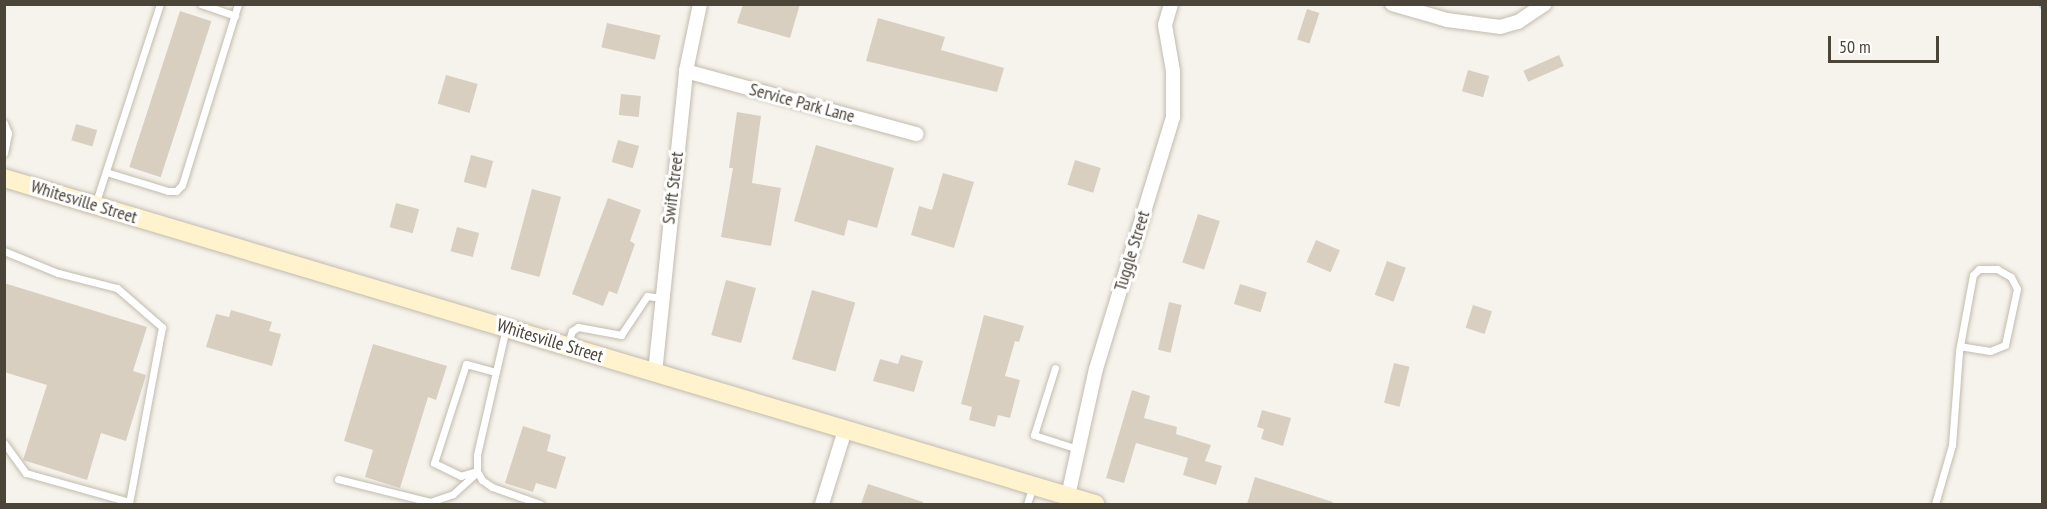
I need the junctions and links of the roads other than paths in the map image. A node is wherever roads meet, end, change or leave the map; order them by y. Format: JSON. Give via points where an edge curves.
{"nodes":[{"id":1,"x":160,"y":4,"type":"edge"},
{"id":2,"x":201,"y":4,"type":"edge"},
{"id":3,"x":238,"y":4,"type":"edge"},
{"id":4,"x":700,"y":4,"type":"edge"},
{"id":5,"x":1171,"y":4,"type":"edge"},
{"id":6,"x":1392,"y":4,"type":"edge"},
{"id":7,"x":1545,"y":4,"type":"edge"},
{"id":8,"x":235,"y":16,"type":"junction"},
{"id":9,"x":686,"y":71,"type":"junction"},
{"id":10,"x":4,"y":123,"type":"edge"},
{"id":11,"x":917,"y":134,"type":"dead end"},
{"id":12,"x":4,"y":153,"type":"edge"},
{"id":13,"x":106,"y":172,"type":"junction"},
{"id":14,"x":4,"y":178,"type":"edge"},
{"id":15,"x":95,"y":205,"type":"junction"},
{"id":16,"x":4,"y":251,"type":"edge"},
{"id":17,"x":662,"y":298,"type":"junction"},
{"id":18,"x":506,"y":328,"type":"junction"},
{"id":19,"x":567,"y":346,"type":"junction"},
{"id":20,"x":1960,"y":346,"type":"junction"},
{"id":21,"x":1055,"y":368,"type":"dead end"},
{"id":22,"x":496,"y":372,"type":"junction"},
{"id":23,"x":656,"y":373,"type":"junction"},
{"id":24,"x":845,"y":430,"type":"junction"},
{"id":25,"x":4,"y":443,"type":"edge"},
{"id":26,"x":1078,"y":449,"type":"junction"},
{"id":27,"x":477,"y":471,"type":"junction"},
{"id":28,"x":338,"y":479,"type":"dead end"},
{"id":29,"x":1033,"y":486,"type":"junction"},
{"id":30,"x":1068,"y":496,"type":"junction"},
{"id":31,"x":129,"y":503,"type":"edge"},
{"id":32,"x":540,"y":504,"type":"edge"},
{"id":33,"x":822,"y":504,"type":"edge"},
{"id":34,"x":1027,"y":504,"type":"edge"},
{"id":35,"x":1095,"y":504,"type":"edge"},
{"id":36,"x":1935,"y":504,"type":"edge"}],
"edges":[{"from":1,"to":13,"type":"lane"},
{"from":2,"to":8,"type":"lane"},
{"from":3,"to":8,"type":"lane"},
{"from":4,"to":9,"type":"street","name":"Swift Street"},
{"from":5,"to":26,"type":"street","name":"Tuggle Street","via":[[1165,25],[1173,71],[1173,117],[1096,369]]},
{"from":6,"to":7,"type":"street","via":[[1447,20],[1500,27]]},
{"from":8,"to":13,"type":"lane","via":[[182,185],[176,191],[168,191]]},
{"from":9,"to":11,"type":"street","name":"Service Park Lane"},
{"from":9,"to":17,"type":"street","name":"Swift Street"},
{"from":10,"to":12,"type":"lane","via":[[8,133]]},
{"from":13,"to":15,"type":"lane"},
{"from":14,"to":15,"type":"main road","name":"Whitesville Street"},
{"from":15,"to":18,"type":"main road","name":"Whitesville Street"},
{"from":16,"to":31,"type":"lane","via":[[58,273],[117,288],[162,327]]},
{"from":17,"to":19,"type":"lane","via":[[647,296],[621,335],[578,327],[572,331]]},
{"from":17,"to":23,"type":"street","name":"Swift Street"},
{"from":18,"to":19,"type":"main road","name":"Whitesville Street"},
{"from":18,"to":22,"type":"lane"},
{"from":19,"to":23,"type":"main road","name":"Whitesville Street"},
{"from":20,"to":20,"type":"lane","via":[[1973,275],[1979,269],[1997,268],[2011,277],[2017,289],[2005,345],[1990,351]]},
{"from":20,"to":36,"type":"lane","via":[[1952,445]]},
{"from":21,"to":26,"type":"lane","via":[[1035,435]]},
{"from":22,"to":27,"type":"lane","via":[[477,455]]},
{"from":22,"to":27,"type":"lane","via":[[466,363],[434,463],[461,476]]},
{"from":23,"to":24,"type":"main road","name":"Whitesville Street"},
{"from":24,"to":29,"type":"main road","name":"Whitesville Street"},
{"from":24,"to":33,"type":"street"},
{"from":25,"to":31,"type":"lane","via":[[26,473]]},
{"from":26,"to":30,"type":"street","name":"Tuggle Street"},
{"from":27,"to":28,"type":"lane","via":[[453,494],[430,502]]},
{"from":27,"to":32,"type":"lane","via":[[492,487]]},
{"from":29,"to":30,"type":"main road","name":"Whitesville Street"},
{"from":29,"to":34,"type":"lane"},
{"from":30,"to":35,"type":"main road","name":"Whitesville Street"}]}
